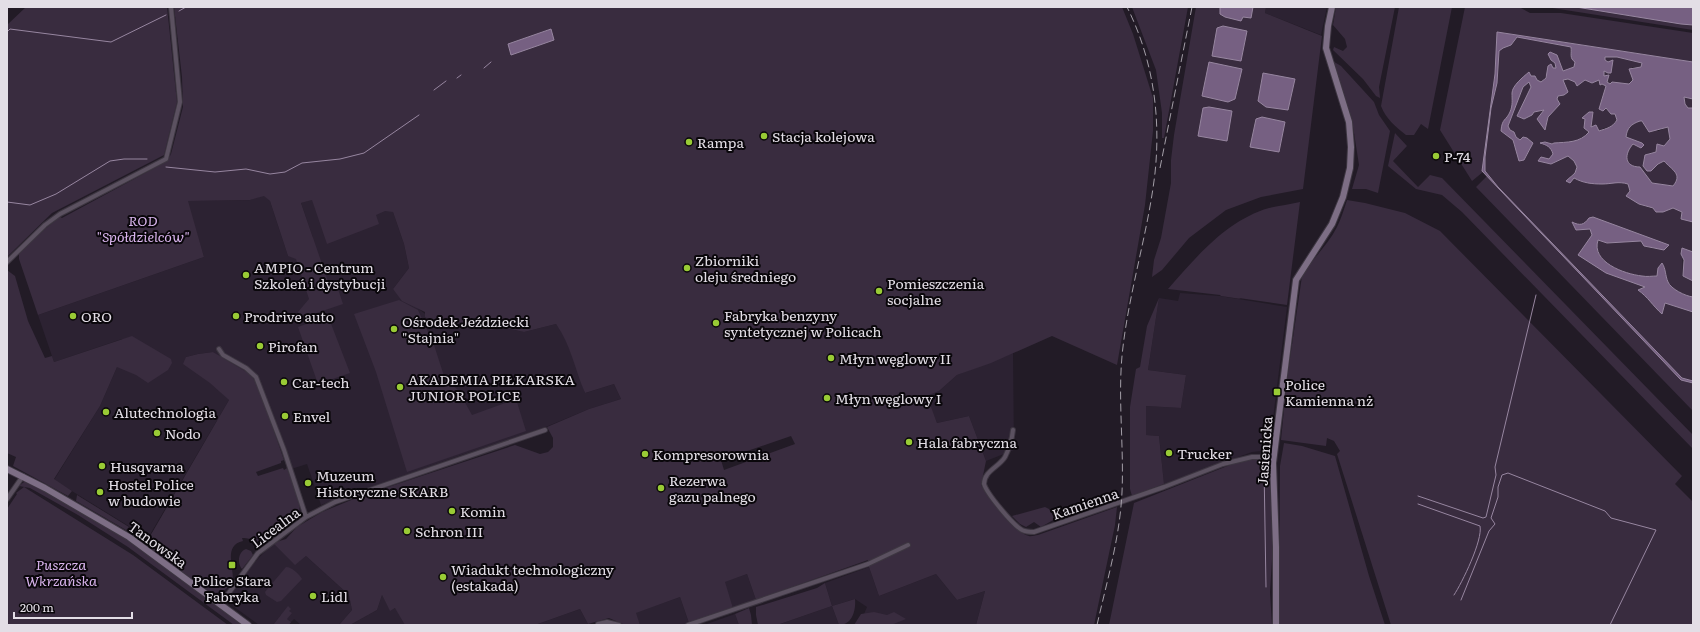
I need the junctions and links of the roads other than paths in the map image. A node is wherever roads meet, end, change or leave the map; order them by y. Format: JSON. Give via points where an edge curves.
{"nodes":[{"id":1,"x":171,"y":7,"type":"edge"},
{"id":2,"x":1332,"y":7,"type":"edge"},
{"id":3,"x":7,"y":262,"type":"edge"},
{"id":4,"x":219,"y":349,"type":"dead end"},
{"id":5,"x":545,"y":430,"type":"dead end"},
{"id":6,"x":1013,"y":430,"type":"dead end"},
{"id":7,"x":1273,"y":457,"type":"junction"},
{"id":8,"x":7,"y":469,"type":"edge"},
{"id":9,"x":23,"y":476,"type":"junction"},
{"id":10,"x":7,"y":499,"type":"edge"},
{"id":11,"x":306,"y":517,"type":"junction"},
{"id":12,"x":908,"y":545,"type":"dead end"},
{"id":13,"x":220,"y":605,"type":"junction"},
{"id":14,"x":248,"y":625,"type":"edge"},
{"id":15,"x":598,"y":625,"type":"edge"},
{"id":16,"x":619,"y":625,"type":"edge"},
{"id":17,"x":688,"y":625,"type":"edge"},
{"id":18,"x":1276,"y":625,"type":"edge"}],
"edges":[{"from":1,"to":3,"type":"street","via":[[180,102],[166,158],[60,214]]},
{"from":2,"to":7,"type":"main road","name":"Jasienicka","via":[[1326,48],[1349,122],[1352,147],[1350,168],[1343,197],[1332,224],[1296,280]]},
{"from":4,"to":11,"type":"street","via":[[222,355],[246,368],[256,377]]},
{"from":5,"to":11,"type":"street","name":"Licealna","via":[[335,502]]},
{"from":6,"to":7,"type":"street","name":"Kamienna","via":[[1012,440],[1004,458],[987,474],[984,484],[990,496],[1017,527],[1026,532],[1038,531],[1164,488],[1235,460]]},
{"from":7,"to":18,"type":"main road","name":"Jasienicka"},
{"from":8,"to":9,"type":"main road","name":"Tanowska"},
{"from":9,"to":10,"type":"street"},
{"from":9,"to":13,"type":"main road","name":"Tanowska","via":[[129,537]]},
{"from":11,"to":13,"type":"street","name":"Licealna","via":[[258,553]]},
{"from":12,"to":17,"type":"street","via":[[868,564]]},
{"from":13,"to":14,"type":"main road","name":"Tanowska"},
{"from":15,"to":16,"type":"street","via":[[607,622]]}]}
